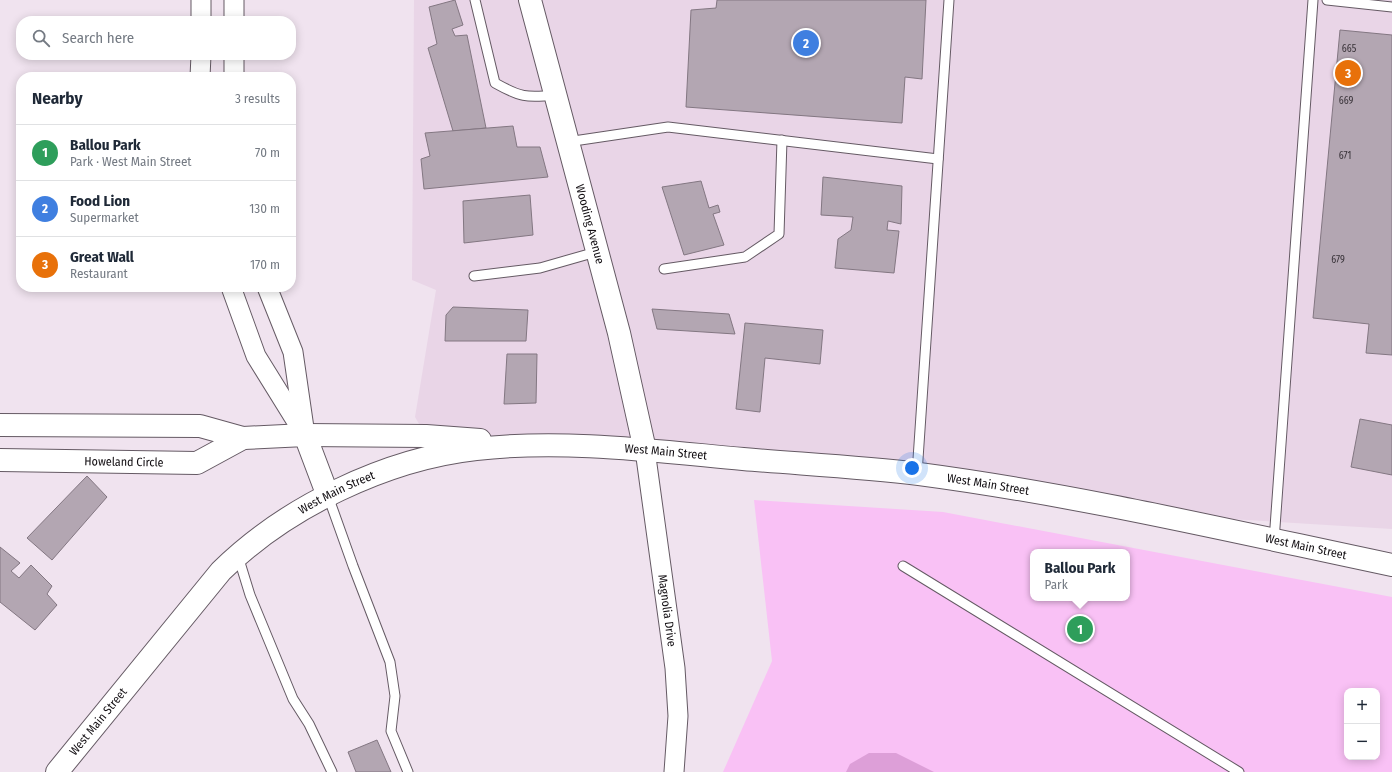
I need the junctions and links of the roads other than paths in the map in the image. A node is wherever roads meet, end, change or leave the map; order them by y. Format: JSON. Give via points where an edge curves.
{"nodes":[{"id":1,"x":201,"y":0,"type":"edge"},
{"id":2,"x":234,"y":0,"type":"edge"},
{"id":3,"x":475,"y":0,"type":"edge"},
{"id":4,"x":530,"y":0,"type":"edge"},
{"id":5,"x":949,"y":0,"type":"edge"},
{"id":6,"x":1313,"y":0,"type":"edge"},
{"id":7,"x":1327,"y":0,"type":"edge"},
{"id":8,"x":1392,"y":7,"type":"edge"},
{"id":9,"x":201,"y":16,"type":"edge"},
{"id":10,"x":234,"y":16,"type":"edge"},
{"id":11,"x":201,"y":60,"type":"edge"},
{"id":12,"x":234,"y":60,"type":"edge"},
{"id":13,"x":200,"y":72,"type":"edge"},
{"id":14,"x":234,"y":72,"type":"edge"},
{"id":15,"x":555,"y":95,"type":"junction"},
{"id":16,"x":782,"y":140,"type":"junction"},
{"id":17,"x":566,"y":142,"type":"junction"},
{"id":18,"x":938,"y":159,"type":"junction"},
{"id":19,"x":596,"y":252,"type":"junction"},
{"id":20,"x":664,"y":269,"type":"dead end"},
{"id":21,"x":474,"y":276,"type":"dead end"},
{"id":22,"x":233,"y":292,"type":"edge"},
{"id":23,"x":269,"y":292,"type":"edge"},
{"id":24,"x":0,"y":425,"type":"edge"},
{"id":25,"x":305,"y":435,"type":"junction"},
{"id":26,"x":243,"y":438,"type":"junction"},
{"id":27,"x":543,"y":445,"type":"junction"},
{"id":28,"x":645,"y":450,"type":"junction"},
{"id":29,"x":0,"y":460,"type":"edge"},
{"id":30,"x":917,"y":474,"type":"junction"},
{"id":31,"x":328,"y":496,"type":"junction"},
{"id":32,"x":1274,"y":541,"type":"junction"},
{"id":33,"x":238,"y":554,"type":"junction"},
{"id":34,"x":1392,"y":565,"type":"edge"},
{"id":35,"x":903,"y":566,"type":"dead end"},
{"id":36,"x":58,"y":772,"type":"edge"},
{"id":37,"x":332,"y":772,"type":"edge"},
{"id":38,"x":408,"y":772,"type":"edge"},
{"id":39,"x":674,"y":772,"type":"edge"},
{"id":40,"x":1239,"y":772,"type":"edge"}],
"edges":[{"from":1,"to":9,"type":"street"},
{"from":2,"to":10,"type":"street"},
{"from":3,"to":15,"type":"lane","via":[[495,83],[515,95],[532,98]]},
{"from":4,"to":15,"type":"main road","name":"Wooding Avenue"},
{"from":5,"to":18,"type":"lane"},
{"from":6,"to":32,"type":"lane"},
{"from":7,"to":8,"type":"lane"},
{"from":11,"to":13,"type":"street"},
{"from":12,"to":14,"type":"street"},
{"from":15,"to":17,"type":"main road","name":"Wooding Avenue"},
{"from":16,"to":17,"type":"lane","via":[[668,127]]},
{"from":16,"to":18,"type":"lane"},
{"from":16,"to":20,"type":"lane","via":[[779,234],[746,257]]},
{"from":17,"to":19,"type":"main road","name":"Wooding Avenue"},
{"from":18,"to":30,"type":"lane"},
{"from":19,"to":21,"type":"lane","via":[[540,268]]},
{"from":19,"to":28,"type":"main road","name":"Wooding Avenue","via":[[619,333]]},
{"from":22,"to":25,"type":"street","via":[[256,356]]},
{"from":23,"to":25,"type":"street","via":[[293,352]]},
{"from":24,"to":26,"type":"main road","name":"Howeland Circle","via":[[200,426]]},
{"from":25,"to":26,"type":"main road","name":"Howeland Circle"},
{"from":25,"to":27,"type":"main road","name":"Howeland Circle","via":[[426,436]]},
{"from":25,"to":31,"type":"main road"},
{"from":26,"to":29,"type":"main road","name":"Howeland Circle","via":[[197,463]]},
{"from":27,"to":28,"type":"main road","name":"West Main Street"},
{"from":27,"to":31,"type":"main road","name":"West Main Street","via":[[475,449],[426,458],[387,470]]},
{"from":28,"to":30,"type":"main road","name":"West Main Street"},
{"from":28,"to":39,"type":"street","name":"Magnolia Drive","via":[[675,668],[678,716]]},
{"from":30,"to":32,"type":"main road","name":"West Main Street","via":[[1088,502]]},
{"from":31,"to":33,"type":"main road","name":"West Main Street","via":[[268,531]]},
{"from":31,"to":38,"type":"lane","via":[[390,662],[395,696],[391,730]]},
{"from":32,"to":34,"type":"main road","name":"West Main Street"},
{"from":33,"to":36,"type":"main road","name":"West Main Street","via":[[192,604]]},
{"from":33,"to":37,"type":"lane","via":[[250,595],[293,699],[309,724]]},
{"from":35,"to":40,"type":"lane"}]}
